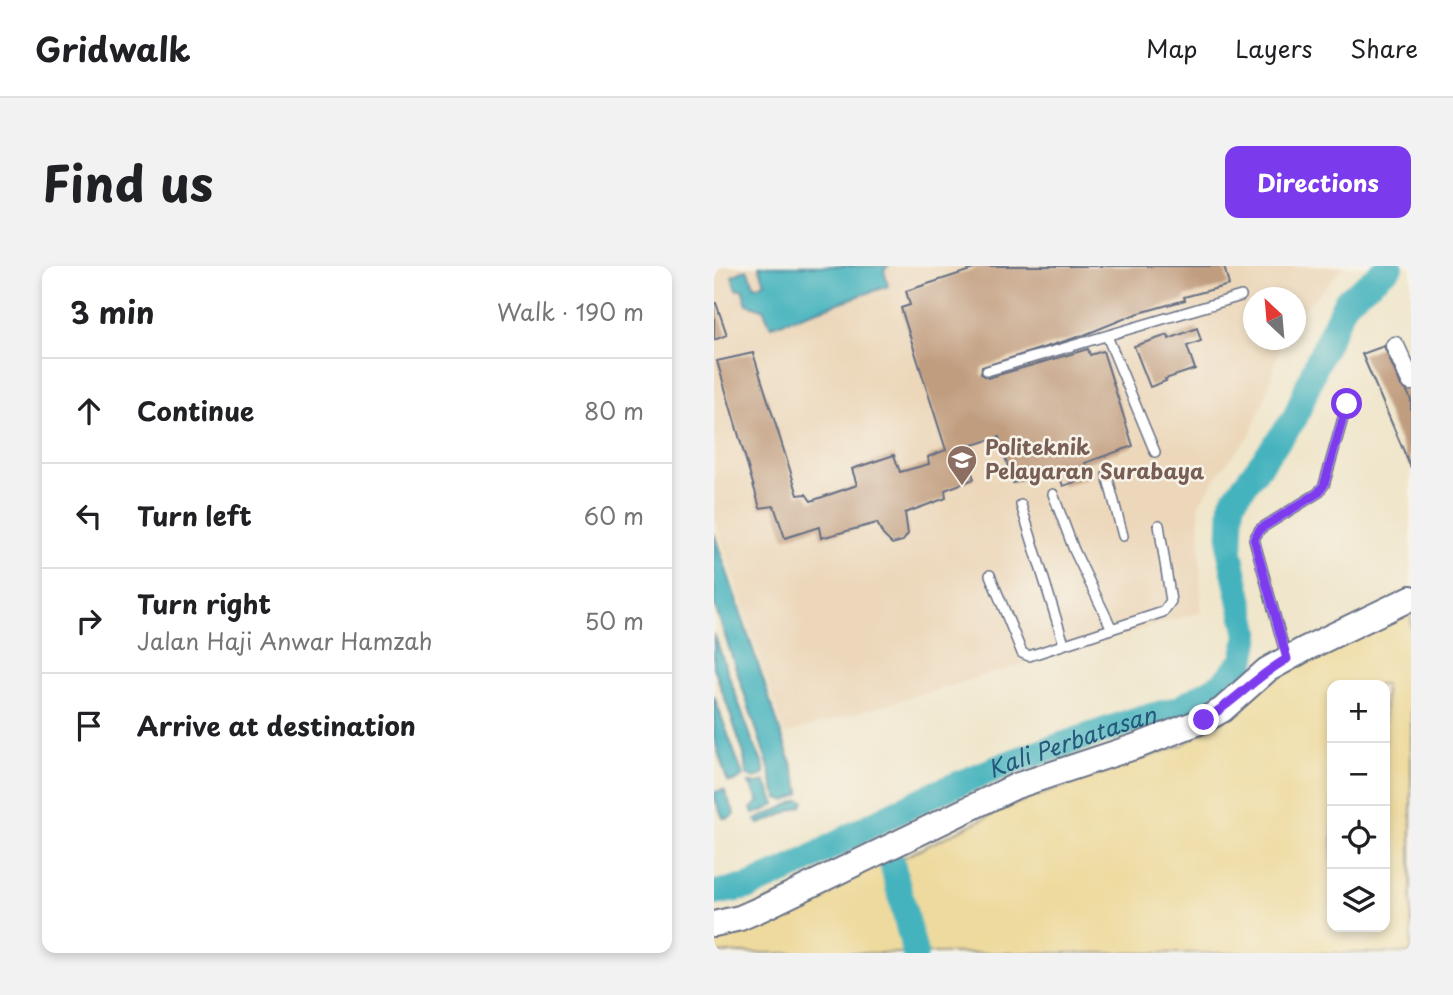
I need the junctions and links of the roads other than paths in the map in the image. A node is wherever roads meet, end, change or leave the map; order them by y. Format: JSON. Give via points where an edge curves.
{"nodes":[{"id":1,"x":1241,"y":296,"type":"dead end"},
{"id":2,"x":1107,"y":335,"type":"junction"},
{"id":3,"x":1395,"y":346,"type":"dead end"},
{"id":4,"x":986,"y":371,"type":"dead end"},
{"id":5,"x":1411,"y":381,"type":"edge"},
{"id":6,"x":1347,"y":404,"type":"dead end"},
{"id":7,"x":1155,"y":452,"type":"dead end"},
{"id":8,"x":1107,"y":475,"type":"dead end"},
{"id":9,"x":1053,"y":494,"type":"dead end"},
{"id":10,"x":1021,"y":505,"type":"dead end"},
{"id":11,"x":1159,"y":525,"type":"dead end"},
{"id":12,"x":1123,"y":536,"type":"dead end"},
{"id":13,"x":990,"y":575,"type":"dead end"},
{"id":14,"x":1411,"y":598,"type":"edge"},
{"id":15,"x":1112,"y":629,"type":"junction"},
{"id":16,"x":1064,"y":644,"type":"junction"},
{"id":17,"x":1285,"y":653,"type":"junction"},
{"id":18,"x":714,"y":924,"type":"edge"}],
"edges":[{"from":1,"to":2,"type":"lane"},
{"from":2,"to":4,"type":"lane"},
{"from":2,"to":7,"type":"lane"},
{"from":3,"to":5,"type":"street"},
{"from":6,"to":17,"type":"lane","via":[[1324,485],[1260,529],[1254,539]]},
{"from":8,"to":12,"type":"lane"},
{"from":9,"to":15,"type":"lane"},
{"from":10,"to":16,"type":"lane"},
{"from":11,"to":15,"type":"lane","via":[[1169,607]]},
{"from":13,"to":16,"type":"lane","via":[[1024,655]]},
{"from":14,"to":17,"type":"street"},
{"from":15,"to":16,"type":"lane"},
{"from":17,"to":18,"type":"street","via":[[1222,710],[1204,720],[1016,786],[765,907]]}]}
